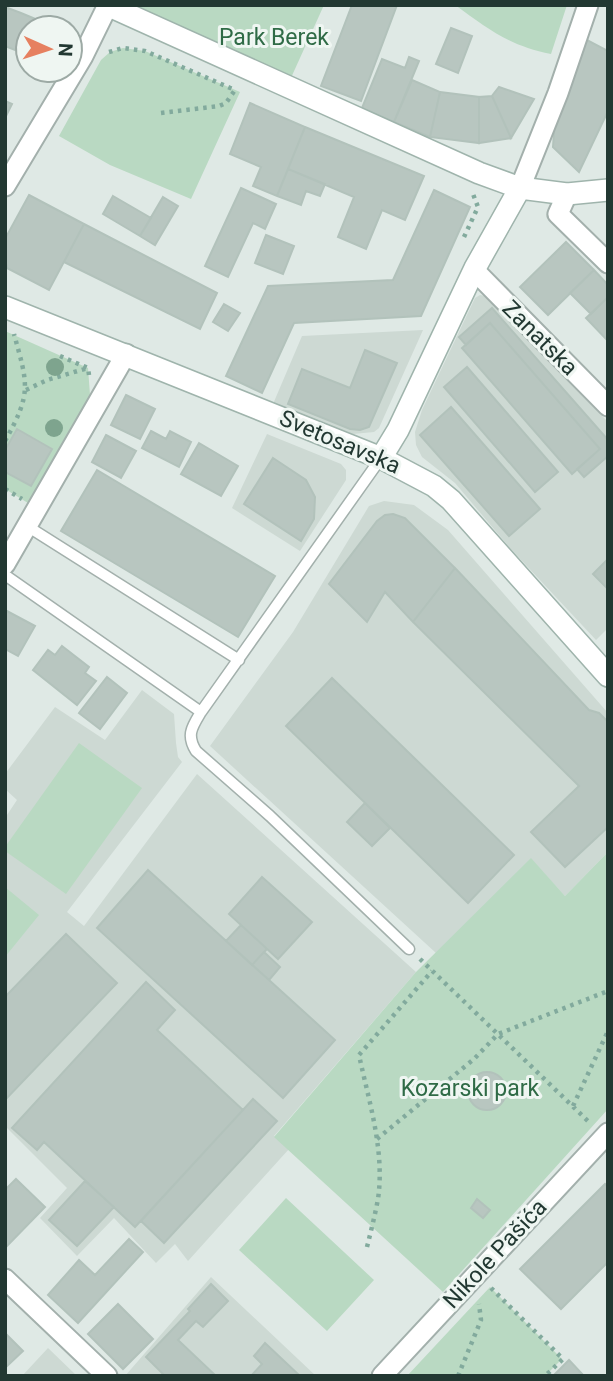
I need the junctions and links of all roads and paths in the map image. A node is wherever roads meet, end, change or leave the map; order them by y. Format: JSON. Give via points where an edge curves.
{"nodes":[{"id":1,"x":108,"y":5,"type":"edge"},
{"id":2,"x":588,"y":5,"type":"edge"},
{"id":3,"x":101,"y":60,"type":"dead end"},
{"id":4,"x":161,"y":113,"type":"dead end"},
{"id":5,"x":5,"y":186,"type":"edge"},
{"id":6,"x":520,"y":188,"type":"junction"},
{"id":7,"x":470,"y":190,"type":"dead end"},
{"id":8,"x":608,"y":191,"type":"edge"},
{"id":9,"x":567,"y":194,"type":"junction"},
{"id":10,"x":461,"y":244,"type":"dead end"},
{"id":11,"x":608,"y":263,"type":"edge"},
{"id":12,"x":475,"y":268,"type":"junction"},
{"id":13,"x":5,"y":307,"type":"edge"},
{"id":14,"x":5,"y":331,"type":"edge"},
{"id":15,"x":13,"y":334,"type":"junction"},
{"id":16,"x":26,"y":340,"type":"dead end"},
{"id":17,"x":51,"y":351,"type":"dead end"},
{"id":18,"x":126,"y":354,"type":"junction"},
{"id":19,"x":88,"y":368,"type":"junction"},
{"id":20,"x":90,"y":382,"type":"dead end"},
{"id":21,"x":26,"y":390,"type":"junction"},
{"id":22,"x":608,"y":406,"type":"edge"},
{"id":23,"x":5,"y":441,"type":"edge"},
{"id":24,"x":381,"y":458,"type":"junction"},
{"id":25,"x":5,"y":489,"type":"edge"},
{"id":26,"x":28,"y":503,"type":"dead end"},
{"id":27,"x":27,"y":526,"type":"junction"},
{"id":28,"x":5,"y":564,"type":"edge"},
{"id":29,"x":5,"y":575,"type":"edge"},
{"id":30,"x":239,"y":660,"type":"junction"},
{"id":31,"x":608,"y":676,"type":"edge"},
{"id":32,"x":201,"y":712,"type":"junction"},
{"id":33,"x":409,"y":949,"type":"joint"},
{"id":34,"x":432,"y":971,"type":"junction"},
{"id":35,"x":608,"y":991,"type":"edge"},
{"id":36,"x":608,"y":1031,"type":"edge"},
{"id":37,"x":498,"y":1034,"type":"junction"},
{"id":38,"x":573,"y":1106,"type":"junction"},
{"id":39,"x":606,"y":1135,"type":"edge"},
{"id":40,"x":377,"y":1139,"type":"junction"},
{"id":41,"x":367,"y":1247,"type":"dead end"},
{"id":42,"x":5,"y":1279,"type":"edge"},
{"id":43,"x":490,"y":1287,"type":"dead end"},
{"id":44,"x":478,"y":1299,"type":"dead end"},
{"id":45,"x":107,"y":1376,"type":"edge"},
{"id":46,"x":382,"y":1376,"type":"edge"},
{"id":47,"x":458,"y":1376,"type":"edge"},
{"id":48,"x":545,"y":1376,"type":"edge"}],
"edges":[{"from":1,"to":5,"type":"street"},
{"from":1,"to":6,"type":"street","via":[[428,151]]},
{"from":2,"to":6,"type":"street"},
{"from":3,"to":4,"type":"path","via":[[123,48],[145,51],[238,91],[219,106]]},
{"from":6,"to":9,"type":"street"},
{"from":6,"to":12,"type":"street"},
{"from":7,"to":10,"type":"path","via":[[478,207]]},
{"from":8,"to":9,"type":"street"},
{"from":9,"to":11,"type":"street","via":[[558,214]]},
{"from":12,"to":22,"type":"street","name":"Zanatska"},
{"from":12,"to":24,"type":"street"},
{"from":13,"to":18,"type":"street","name":"Svetosavska"},
{"from":14,"to":15,"type":"path"},
{"from":15,"to":16,"type":"path"},
{"from":15,"to":21,"type":"path"},
{"from":17,"to":19,"type":"path"},
{"from":18,"to":24,"type":"street","name":"Svetosavska"},
{"from":18,"to":27,"type":"street"},
{"from":19,"to":20,"type":"path"},
{"from":19,"to":21,"type":"path"},
{"from":21,"to":23,"type":"path"},
{"from":24,"to":30,"type":"lane"},
{"from":24,"to":31,"type":"street","name":"Svetosavska","via":[[451,500]]},
{"from":25,"to":26,"type":"path"},
{"from":27,"to":28,"type":"street"},
{"from":27,"to":30,"type":"lane"},
{"from":29,"to":32,"type":"lane"},
{"from":30,"to":32,"type":"lane"},
{"from":32,"to":33,"type":"lane","via":[[190,731],[196,751]]},
{"from":33,"to":34,"type":"path"},
{"from":34,"to":37,"type":"path"},
{"from":34,"to":40,"type":"path","via":[[359,1055]]},
{"from":35,"to":37,"type":"path"},
{"from":36,"to":38,"type":"path"},
{"from":37,"to":38,"type":"path"},
{"from":37,"to":40,"type":"path"},
{"from":38,"to":39,"type":"path"},
{"from":39,"to":46,"type":"street","name":"Nikole Pašića"},
{"from":40,"to":41,"type":"path","via":[[378,1198]]},
{"from":42,"to":45,"type":"street"},
{"from":43,"to":48,"type":"path","via":[[562,1359]]},
{"from":44,"to":47,"type":"path","via":[[481,1320]]}]}
